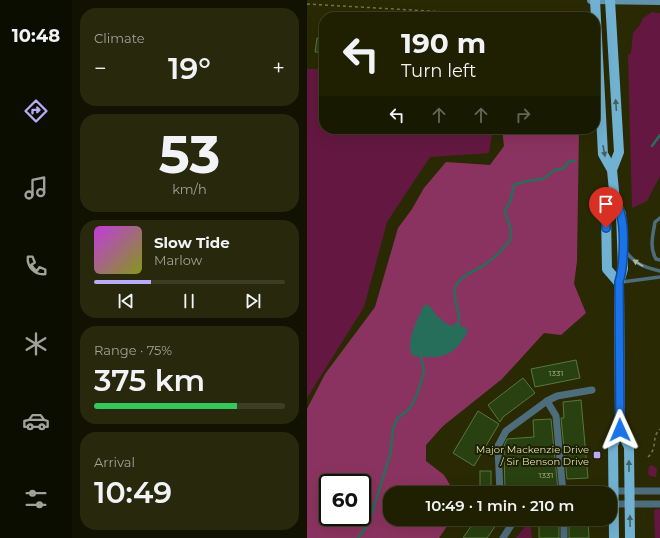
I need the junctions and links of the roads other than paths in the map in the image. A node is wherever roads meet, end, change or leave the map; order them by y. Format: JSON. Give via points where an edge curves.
{"nodes":[{"id":1,"x":591,"y":0,"type":"edge"},
{"id":2,"x":595,"y":0,"type":"edge"},
{"id":3,"x":610,"y":0,"type":"edge"},
{"id":4,"x":660,"y":2,"type":"edge"},
{"id":5,"x":596,"y":12,"type":"edge"},
{"id":6,"x":600,"y":96,"type":"edge"},
{"id":7,"x":612,"y":170,"type":"junction"},
{"id":8,"x":615,"y":200,"type":"junction"},
{"id":9,"x":660,"y":218,"type":"edge"},
{"id":10,"x":622,"y":246,"type":"junction"},
{"id":11,"x":660,"y":260,"type":"edge"},
{"id":12,"x":660,"y":271,"type":"edge"},
{"id":13,"x":660,"y":277,"type":"edge"},
{"id":14,"x":619,"y":282,"type":"junction"},
{"id":15,"x":592,"y":390,"type":"dead end"},
{"id":16,"x":547,"y":401,"type":"junction"},
{"id":17,"x":620,"y":430,"type":"junction"},
{"id":18,"x":499,"y":486,"type":"edge"},
{"id":19,"x":562,"y":486,"type":"edge"},
{"id":20,"x":614,"y":486,"type":"edge"},
{"id":21,"x":660,"y":491,"type":"edge"},
{"id":22,"x":617,"y":492,"type":"edge"},
{"id":23,"x":629,"y":492,"type":"junction"},
{"id":24,"x":617,"y":504,"type":"edge"},
{"id":25,"x":630,"y":504,"type":"junction"},
{"id":26,"x":660,"y":504,"type":"edge"},
{"id":27,"x":511,"y":526,"type":"edge"},
{"id":28,"x":564,"y":526,"type":"edge"},
{"id":29,"x":613,"y":526,"type":"edge"},
{"id":30,"x":503,"y":538,"type":"edge"},
{"id":31,"x":564,"y":538,"type":"edge"},
{"id":32,"x":614,"y":538,"type":"edge"},
{"id":33,"x":630,"y":538,"type":"edge"}],
"edges":[{"from":1,"to":2,"type":"main road"},
{"from":2,"to":3,"type":"main road"},
{"from":2,"to":5,"type":"main road","one_way":true},
{"from":3,"to":4,"type":"main road"},
{"from":7,"to":3,"type":"main road","one_way":true,"via":[[619,152]]},
{"from":6,"to":7,"type":"main road","one_way":true,"via":[[603,154]]},
{"from":7,"to":8,"type":"main road"},
{"from":8,"to":10,"type":"main road","via":[[621,214]]},
{"from":8,"to":14,"type":"main road","via":[[606,215],[607,269]]},
{"from":9,"to":11,"type":"lane","via":[[655,222],[651,243],[656,259]]},
{"from":12,"to":10,"type":"lane","one_way":true,"via":[[640,265],[630,258]]},
{"from":10,"to":14,"type":"main road","via":[[623,269]]},
{"from":13,"to":14,"type":"lane"},
{"from":14,"to":17,"type":"main road"},
{"from":15,"to":16,"type":"street","via":[[557,396]]},
{"from":16,"to":18,"type":"street","via":[[509,428],[499,442]]},
{"from":16,"to":19,"type":"street","via":[[556,416]]},
{"from":17,"to":20,"type":"main road","via":[[613,446]]},
{"from":23,"to":17,"type":"main road","one_way":true,"via":[[629,447]]},
{"from":21,"to":23,"type":"street"},
{"from":22,"to":23,"type":"street"},
{"from":23,"to":25,"type":"main road"},
{"from":24,"to":25,"type":"street"},
{"from":25,"to":26,"type":"street"},
{"from":33,"to":25,"type":"main road","one_way":true},
{"from":27,"to":30,"type":"street"},
{"from":28,"to":31,"type":"street"},
{"from":29,"to":32,"type":"main road"}]}
